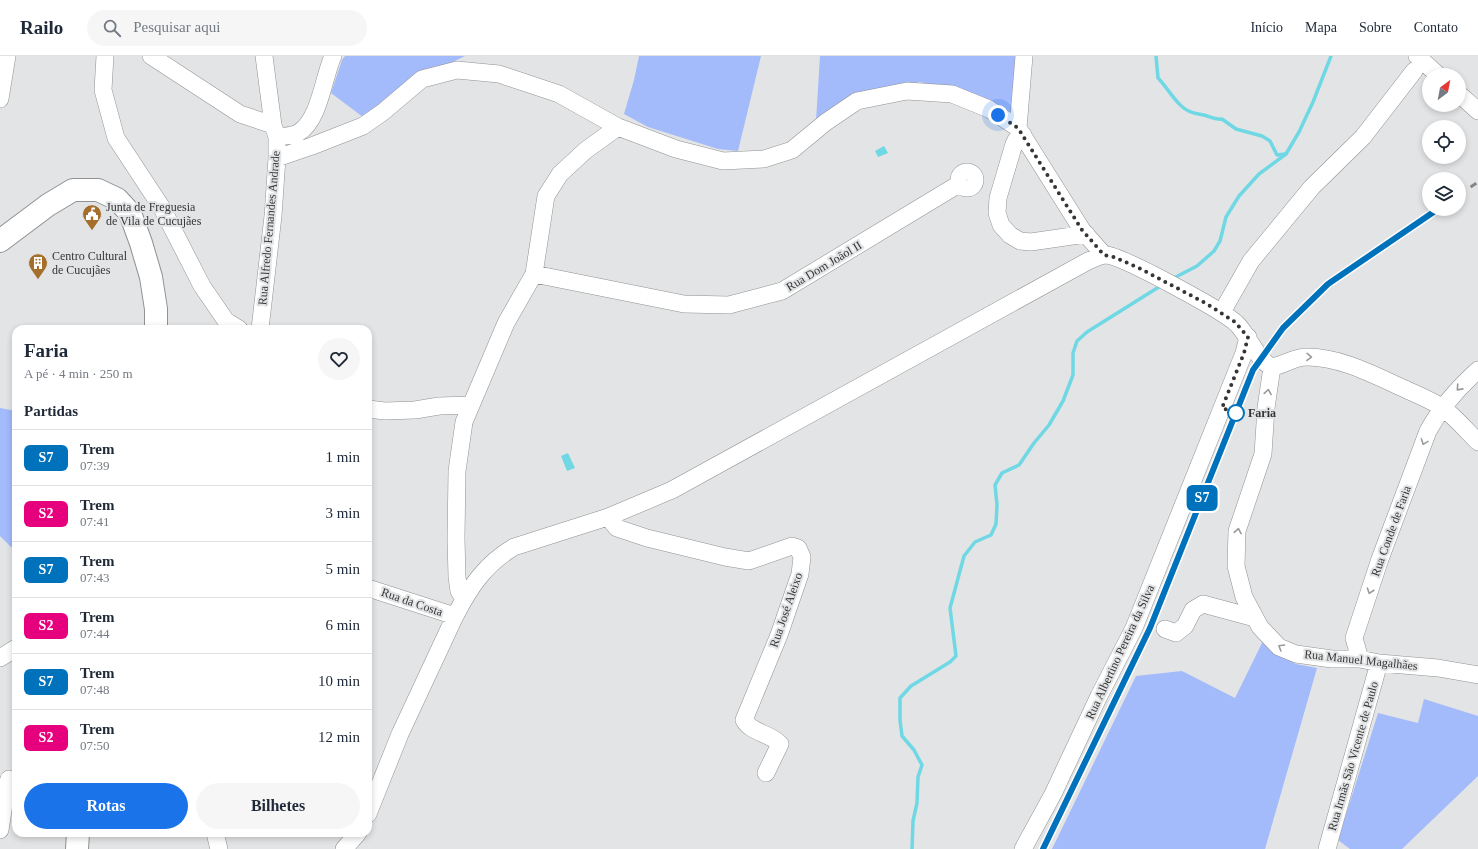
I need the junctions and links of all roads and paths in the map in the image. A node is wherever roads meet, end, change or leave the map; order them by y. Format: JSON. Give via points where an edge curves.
{"nodes":[{"id":1,"x":7,"y":56,"type":"edge"},
{"id":2,"x":104,"y":56,"type":"edge"},
{"id":3,"x":151,"y":56,"type":"edge"},
{"id":4,"x":264,"y":56,"type":"edge"},
{"id":5,"x":333,"y":56,"type":"edge"},
{"id":6,"x":1024,"y":56,"type":"edge"},
{"id":7,"x":1416,"y":64,"type":"edge"},
{"id":8,"x":0,"y":99,"type":"edge"},
{"id":9,"x":1466,"y":100,"type":"edge"},
{"id":10,"x":1478,"y":111,"type":"edge"},
{"id":11,"x":618,"y":127,"type":"junction"},
{"id":12,"x":275,"y":131,"type":"junction"},
{"id":13,"x":1020,"y":131,"type":"junction"},
{"id":14,"x":277,"y":158,"type":"junction"},
{"id":15,"x":959,"y":184,"type":"dead end"},
{"id":16,"x":1086,"y":234,"type":"junction"},
{"id":17,"x":0,"y":241,"type":"edge"},
{"id":18,"x":1104,"y":255,"type":"junction"},
{"id":19,"x":534,"y":274,"type":"junction"},
{"id":20,"x":1222,"y":312,"type":"junction"},
{"id":21,"x":156,"y":325,"type":"edge"},
{"id":22,"x":232,"y":325,"type":"edge"},
{"id":23,"x":260,"y":325,"type":"edge"},
{"id":24,"x":1248,"y":337,"type":"junction"},
{"id":25,"x":1272,"y":367,"type":"junction"},
{"id":26,"x":1478,"y":370,"type":"edge"},
{"id":27,"x":470,"y":405,"type":"junction"},
{"id":28,"x":1442,"y":408,"type":"junction"},
{"id":29,"x":372,"y":410,"type":"edge"},
{"id":30,"x":1478,"y":442,"type":"edge"},
{"id":31,"x":608,"y":517,"type":"junction"},
{"id":32,"x":372,"y":589,"type":"edge"},
{"id":33,"x":464,"y":600,"type":"junction"},
{"id":34,"x":455,"y":616,"type":"junction"},
{"id":35,"x":1255,"y":618,"type":"junction"},
{"id":36,"x":1166,"y":629,"type":"dead end"},
{"id":37,"x":12,"y":650,"type":"edge"},
{"id":38,"x":0,"y":658,"type":"edge"},
{"id":39,"x":1360,"y":659,"type":"junction"},
{"id":40,"x":1379,"y":663,"type":"junction"},
{"id":41,"x":1478,"y":675,"type":"edge"},
{"id":42,"x":766,"y":773,"type":"dead end"},
{"id":43,"x":8,"y":776,"type":"edge"},
{"id":44,"x":372,"y":804,"type":"edge"},
{"id":45,"x":0,"y":830,"type":"edge"},
{"id":46,"x":78,"y":837,"type":"edge"},
{"id":47,"x":216,"y":837,"type":"edge"},
{"id":48,"x":77,"y":849,"type":"edge"},
{"id":49,"x":219,"y":849,"type":"edge"},
{"id":50,"x":1023,"y":849,"type":"edge"},
{"id":51,"x":1327,"y":849,"type":"edge"}],
"edges":[{"from":1,"to":8,"type":"street"},
{"from":2,"to":22,"type":"street","via":[[103,90],[116,138],[162,208],[202,286],[226,321]]},
{"from":3,"to":12,"type":"street","via":[[240,114]]},
{"from":4,"to":12,"type":"street","name":"Rua Alfredo Fernandes Andrade"},
{"from":5,"to":12,"type":"street","via":[[311,120],[298,134]]},
{"from":6,"to":13,"type":"street"},
{"from":7,"to":20,"type":"street","via":[[1364,138],[1312,187],[1251,261]]},
{"from":9,"to":10,"type":"street"},
{"from":11,"to":13,"type":"street","via":[[676,149],[723,161],[764,159],[792,150],[857,101],[907,91],[952,94],[989,109]]},
{"from":11,"to":14,"type":"street","via":[[559,94],[499,74],[457,70],[422,79],[363,126]]},
{"from":11,"to":19,"type":"street","via":[[586,150],[560,174],[546,196]]},
{"from":12,"to":14,"type":"street","name":"Rua Alfredo Fernandes Andrade"},
{"from":13,"to":16,"type":"street"},
{"from":13,"to":16,"type":"street","via":[[998,198],[997,214],[1001,225],[1010,235],[1025,242]]},
{"from":14,"to":23,"type":"street","name":"Rua Alfredo Fernandes Andrade"},
{"from":15,"to":19,"type":"street","name":"Rua Dom Joãol II","via":[[782,291],[729,305],[684,304]]},
{"from":16,"to":18,"type":"street"},
{"from":17,"to":21,"type":"main road","via":[[72,190],[98,190],[117,199],[130,213],[141,243],[151,277]]},
{"from":18,"to":20,"type":"street","via":[[1148,273]]},
{"from":18,"to":31,"type":"street","via":[[672,490]]},
{"from":19,"to":27,"type":"street","via":[[506,323]]},
{"from":20,"to":24,"type":"street"},
{"from":24,"to":25,"type":"street","via":[[1265,363]]},
{"from":24,"to":50,"type":"street","name":"Rua Albertino Pereira da Silva","via":[[1244,353],[1134,628],[1053,794]]},
{"from":25,"to":28,"type":"street","one_way":true,"via":[[1296,358],[1314,357],[1336,361],[1378,377]]},
{"from":35,"to":25,"type":"street","name":"Rua Manuel Magalhães","one_way":true,"via":[[1244,597],[1236,566],[1237,531],[1264,454],[1266,408]]},
{"from":26,"to":28,"type":"street","name":"Rua Conde de Faria","one_way":true},
{"from":27,"to":29,"type":"street","via":[[385,412]]},
{"from":27,"to":33,"type":"street","via":[[464,422],[457,471],[457,577],[459,591]]},
{"from":28,"to":30,"type":"street"},
{"from":28,"to":39,"type":"street","name":"Rua Conde de Faria","one_way":true,"via":[[1428,431],[1380,559],[1354,638]]},
{"from":31,"to":33,"type":"street","via":[[514,547],[500,555],[481,573]]},
{"from":31,"to":42,"type":"street","name":"Rua José Aleixo","via":[[617,528],[647,538],[749,561],[792,546],[798,548],[802,557],[800,574],[779,635],[744,720],[747,726],[776,739],[780,744]]},
{"from":32,"to":34,"type":"street","name":"Rua da Costa"},
{"from":33,"to":34,"type":"street"},
{"from":34,"to":44,"type":"street","via":[[400,734]]},
{"from":35,"to":36,"type":"street","via":[[1203,604],[1193,610],[1185,626],[1176,633]]},
{"from":39,"to":35,"type":"street","name":"Rua Manuel Magalhães","one_way":true,"via":[[1332,659],[1296,654],[1279,647],[1260,628]]},
{"from":37,"to":38,"type":"street"},
{"from":39,"to":40,"type":"street","name":"Rua Manuel Magalhães"},
{"from":40,"to":41,"type":"street","name":"Rua Manuel Magalhães","via":[[1438,668]]},
{"from":40,"to":51,"type":"street","name":"Rua Irmãs São Vicente de Paulo"},
{"from":43,"to":45,"type":"street"},
{"from":46,"to":48,"type":"main road"},
{"from":47,"to":49,"type":"street"}]}
